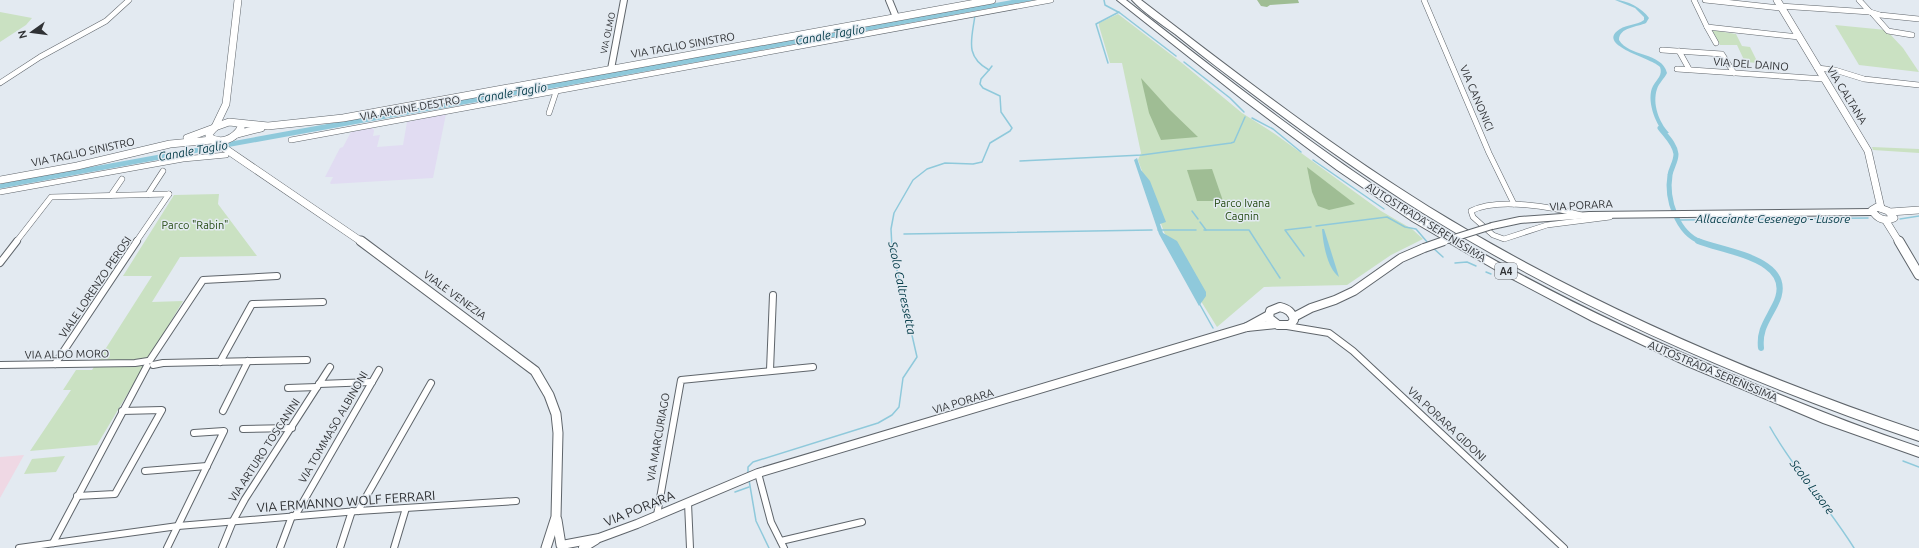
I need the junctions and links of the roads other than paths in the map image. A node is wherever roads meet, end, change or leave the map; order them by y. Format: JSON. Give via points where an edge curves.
{"nodes":[{"id":1,"x":130,"y":0,"type":"edge"},
{"id":2,"x":238,"y":0,"type":"edge"},
{"id":3,"x":624,"y":0,"type":"edge"},
{"id":4,"x":888,"y":0,"type":"edge"},
{"id":5,"x":992,"y":0,"type":"edge"},
{"id":6,"x":1051,"y":0,"type":"edge"},
{"id":7,"x":1121,"y":0,"type":"edge"},
{"id":8,"x":1136,"y":0,"type":"edge"},
{"id":9,"x":1424,"y":0,"type":"edge"},
{"id":10,"x":1694,"y":0,"type":"edge"},
{"id":11,"x":1705,"y":0,"type":"edge"},
{"id":12,"x":1859,"y":0,"type":"edge"},
{"id":13,"x":1780,"y":4,"type":"edge"},
{"id":14,"x":1142,"y":10,"type":"junction"},
{"id":15,"x":1872,"y":13,"type":"junction"},
{"id":16,"x":896,"y":17,"type":"junction"},
{"id":17,"x":1919,"y":19,"type":"edge"},
{"id":18,"x":1707,"y":27,"type":"junction"},
{"id":19,"x":1912,"y":35,"type":"dead end"},
{"id":20,"x":1799,"y":37,"type":"junction"},
{"id":21,"x":1716,"y":44,"type":"dead end"},
{"id":22,"x":1662,"y":50,"type":"dead end"},
{"id":23,"x":1679,"y":51,"type":"junction"},
{"id":24,"x":1817,"y":68,"type":"junction"},
{"id":25,"x":611,"y":69,"type":"junction"},
{"id":26,"x":1677,"y":69,"type":"dead end"},
{"id":27,"x":1689,"y":69,"type":"junction"},
{"id":28,"x":1734,"y":73,"type":"junction"},
{"id":29,"x":1824,"y":79,"type":"junction"},
{"id":30,"x":0,"y":82,"type":"edge"},
{"id":31,"x":1919,"y":84,"type":"edge"},
{"id":32,"x":556,"y":92,"type":"junction"},
{"id":33,"x":226,"y":104,"type":"junction"},
{"id":34,"x":549,"y":113,"type":"dead end"},
{"id":35,"x":236,"y":123,"type":"junction"},
{"id":36,"x":268,"y":126,"type":"junction"},
{"id":37,"x":215,"y":128,"type":"junction"},
{"id":38,"x":236,"y":136,"type":"junction"},
{"id":39,"x":291,"y":140,"type":"dead end"},
{"id":40,"x":215,"y":141,"type":"junction"},
{"id":41,"x":170,"y":144,"type":"junction"},
{"id":42,"x":230,"y":152,"type":"junction"},
{"id":43,"x":163,"y":171,"type":"dead end"},
{"id":44,"x":122,"y":179,"type":"dead end"},
{"id":45,"x":0,"y":180,"type":"edge"},
{"id":46,"x":0,"y":192,"type":"edge"},
{"id":47,"x":148,"y":194,"type":"junction"},
{"id":48,"x":111,"y":195,"type":"junction"},
{"id":49,"x":1514,"y":204,"type":"junction"},
{"id":50,"x":1881,"y":208,"type":"junction"},
{"id":51,"x":1919,"y":210,"type":"edge"},
{"id":52,"x":1872,"y":212,"type":"junction"},
{"id":53,"x":1890,"y":212,"type":"junction"},
{"id":54,"x":1622,"y":215,"type":"junction"},
{"id":55,"x":1582,"y":216,"type":"junction"},
{"id":56,"x":1886,"y":220,"type":"junction"},
{"id":57,"x":0,"y":263,"type":"edge"},
{"id":58,"x":1919,"y":275,"type":"edge"},
{"id":59,"x":277,"y":276,"type":"dead end"},
{"id":60,"x":773,"y":295,"type":"dead end"},
{"id":61,"x":323,"y":302,"type":"dead end"},
{"id":62,"x":1311,"y":308,"type":"junction"},
{"id":63,"x":1288,"y":310,"type":"junction"},
{"id":64,"x":1269,"y":315,"type":"junction"},
{"id":65,"x":1294,"y":318,"type":"junction"},
{"id":66,"x":1276,"y":324,"type":"junction"},
{"id":67,"x":1287,"y":326,"type":"junction"},
{"id":68,"x":1247,"y":327,"type":"junction"},
{"id":69,"x":1306,"y":330,"type":"junction"},
{"id":70,"x":307,"y":360,"type":"dead end"},
{"id":71,"x":248,"y":361,"type":"junction"},
{"id":72,"x":220,"y":362,"type":"junction"},
{"id":73,"x":151,"y":363,"type":"junction"},
{"id":74,"x":55,"y":364,"type":"junction"},
{"id":75,"x":0,"y":365,"type":"edge"},
{"id":76,"x":330,"y":367,"type":"dead end"},
{"id":77,"x":813,"y":367,"type":"dead end"},
{"id":78,"x":379,"y":370,"type":"dead end"},
{"id":79,"x":770,"y":370,"type":"junction"},
{"id":80,"x":372,"y":382,"type":"junction"},
{"id":81,"x":431,"y":383,"type":"dead end"},
{"id":82,"x":318,"y":386,"type":"junction"},
{"id":83,"x":288,"y":388,"type":"dead end"},
{"id":84,"x":223,"y":410,"type":"dead end"},
{"id":85,"x":122,"y":411,"type":"junction"},
{"id":86,"x":292,"y":428,"type":"junction"},
{"id":87,"x":243,"y":429,"type":"dead end"},
{"id":88,"x":194,"y":433,"type":"dead end"},
{"id":89,"x":1919,"y":436,"type":"edge"},
{"id":90,"x":1919,"y":452,"type":"edge"},
{"id":91,"x":207,"y":466,"type":"junction"},
{"id":92,"x":145,"y":471,"type":"dead end"},
{"id":93,"x":755,"y":474,"type":"junction"},
{"id":94,"x":77,"y":496,"type":"junction"},
{"id":95,"x":516,"y":501,"type":"dead end"},
{"id":96,"x":688,"y":503,"type":"junction"},
{"id":97,"x":406,"y":508,"type":"junction"},
{"id":98,"x":355,"y":511,"type":"junction"},
{"id":99,"x":657,"y":515,"type":"junction"},
{"id":100,"x":293,"y":516,"type":"junction"},
{"id":101,"x":556,"y":517,"type":"junction"},
{"id":102,"x":233,"y":521,"type":"junction"},
{"id":103,"x":862,"y":522,"type":"dead end"},
{"id":104,"x":178,"y":526,"type":"junction"},
{"id":105,"x":599,"y":538,"type":"junction"},
{"id":106,"x":53,"y":543,"type":"junction"},
{"id":107,"x":782,"y":544,"type":"edge"},
{"id":108,"x":40,"y":546,"type":"edge"},
{"id":109,"x":563,"y":546,"type":"edge"},
{"id":110,"x":19,"y":548,"type":"edge"},
{"id":111,"x":167,"y":548,"type":"edge"},
{"id":112,"x":222,"y":548,"type":"edge"},
{"id":113,"x":280,"y":548,"type":"edge"},
{"id":114,"x":340,"y":548,"type":"edge"},
{"id":115,"x":394,"y":548,"type":"edge"},
{"id":116,"x":547,"y":548,"type":"edge"},
{"id":117,"x":583,"y":548,"type":"edge"},
{"id":118,"x":690,"y":548,"type":"edge"},
{"id":119,"x":1564,"y":548,"type":"edge"}],
"edges":[{"from":1,"to":30,"type":"street","via":[[106,22],[40,57]]},
{"from":2,"to":33,"type":"main road"},
{"from":3,"to":25,"type":"street","name":"VIA OLMO"},
{"from":4,"to":16,"type":"street"},
{"from":5,"to":16,"type":"main road","name":"VIA TAGLIO SINISTRO"},
{"from":6,"to":32,"type":"street","name":"VIA ARGINE DESTRO"},
{"from":7,"to":14,"type":"highway","name":"AUTOSTRADA SERENISSIMA","number":"A4"},
{"from":8,"to":14,"type":"highway","name":"AUTOSTRADA SERENISSIMA","number":"A4"},
{"from":9,"to":49,"type":"street","name":"VIA CANONICI","via":[[1489,153]]},
{"from":10,"to":18,"type":"street"},
{"from":11,"to":13,"type":"street"},
{"from":12,"to":15,"type":"street"},
{"from":13,"to":15,"type":"street"},
{"from":13,"to":20,"type":"main road","name":"VIA CALTANA"},
{"from":14,"to":89,"type":"highway","name":"AUTOSTRADA SERENISSIMA","number":"A4","via":[[1351,161],[1426,210],[1510,259],[1702,353],[1806,395]]},
{"from":14,"to":90,"type":"highway","name":"AUTOSTRADA SERENISSIMA","number":"A4","via":[[1275,120],[1337,165],[1413,216],[1498,267],[1594,317],[1698,366],[1806,411]]},
{"from":15,"to":17,"type":"street"},
{"from":15,"to":19,"type":"street","via":[[1888,31]]},
{"from":16,"to":25,"type":"main road","name":"VIA TAGLIO SINISTRO"},
{"from":18,"to":20,"type":"street"},
{"from":18,"to":21,"type":"street"},
{"from":20,"to":24,"type":"main road","name":"VIA CALTANA"},
{"from":22,"to":23,"type":"street"},
{"from":23,"to":27,"type":"street"},
{"from":23,"to":28,"type":"street","via":[[1722,54]]},
{"from":24,"to":29,"type":"main road","name":"VIA CALTANA"},
{"from":24,"to":31,"type":"street","via":[[1835,70],[1864,79]]},
{"from":25,"to":36,"type":"main road","name":"VIA TAGLIO SINISTRO","via":[[380,108],[324,120]]},
{"from":26,"to":27,"type":"street","name":"VIA DEL DAINO"},
{"from":27,"to":28,"type":"street","name":"VIA DEL DAINO"},
{"from":28,"to":29,"type":"street","name":"VIA DEL DAINO"},
{"from":29,"to":50,"type":"main road","name":"VIA CALTANA","via":[[1868,151]]},
{"from":32,"to":34,"type":"street"},
{"from":32,"to":39,"type":"street","name":"VIA ARGINE DESTRO"},
{"from":33,"to":35,"type":"main road","via":[[228,115]]},
{"from":33,"to":37,"type":"main road"},
{"from":35,"to":36,"type":"main road","name":"VIA TAGLIO SINISTRO"},
{"from":35,"to":37,"type":"main road","name":"VIA TAGLIO SINISTRO","via":[[224,123]]},
{"from":35,"to":38,"type":"main road","via":[[241,128]]},
{"from":36,"to":38,"type":"main road","name":"VIA TAGLIO SINISTRO"},
{"from":37,"to":40,"type":"main road","via":[[209,134]]},
{"from":37,"to":41,"type":"main road","name":"VIA TAGLIO SINISTRO"},
{"from":38,"to":40,"type":"main road","name":"VIA TAGLIO SINISTRO"},
{"from":38,"to":42,"type":"main road"},
{"from":40,"to":41,"type":"main road","name":"VIA TAGLIO SINISTRO"},
{"from":40,"to":42,"type":"main road","name":"VIALE VENEZIA"},
{"from":41,"to":45,"type":"main road","name":"VIA TAGLIO SINISTRO","via":[[77,166]]},
{"from":42,"to":46,"type":"street"},
{"from":42,"to":101,"type":"main road","name":"VIALE VENEZIA","via":[[345,231],[531,367],[550,395],[557,423],[559,446]]},
{"from":43,"to":47,"type":"street"},
{"from":44,"to":48,"type":"street"},
{"from":47,"to":48,"type":"street"},
{"from":47,"to":74,"type":"street","name":"VIALE LORENZO PEROSI","via":[[169,194]]},
{"from":48,"to":57,"type":"street","via":[[51,197]]},
{"from":49,"to":54,"type":"street","via":[[1478,208],[1471,211],[1471,214],[1493,235],[1504,239],[1547,225]]},
{"from":49,"to":55,"type":"street","via":[[1557,208]]},
{"from":50,"to":52,"type":"main road","via":[[1872,209]]},
{"from":50,"to":53,"type":"main road"},
{"from":51,"to":53,"type":"main road"},
{"from":52,"to":54,"type":"street","name":"VIA PORARA"},
{"from":52,"to":56,"type":"main road","via":[[1877,218]]},
{"from":53,"to":56,"type":"main road","via":[[1894,218]]},
{"from":54,"to":55,"type":"street","name":"VIA PORARA"},
{"from":55,"to":62,"type":"street","name":"VIA PORARA","bridge":true,"via":[[1514,221],[1424,248],[1396,261],[1354,291]]},
{"from":56,"to":58,"type":"main road"},
{"from":59,"to":73,"type":"street","via":[[203,279]]},
{"from":60,"to":79,"type":"street"},
{"from":61,"to":72,"type":"street","via":[[252,304]]},
{"from":62,"to":63,"type":"street","name":"VIA PORARA"},
{"from":62,"to":65,"type":"street","name":"VIA PORARA"},
{"from":63,"to":64,"type":"street","name":"VIA PORARA","via":[[1277,307],[1270,310]]},
{"from":63,"to":65,"type":"street"},
{"from":64,"to":66,"type":"street","via":[[1270,320]]},
{"from":64,"to":68,"type":"street","name":"VIA PORARA"},
{"from":65,"to":67,"type":"street","name":"VIA PORARA","via":[[1292,324]]},
{"from":65,"to":69,"type":"street","name":"VIA PORARA GIDONI"},
{"from":66,"to":67,"type":"street","name":"VIA PORARA"},
{"from":66,"to":68,"type":"street","name":"VIA PORARA"},
{"from":67,"to":69,"type":"street","name":"VIA PORARA GIDONI"},
{"from":68,"to":93,"type":"street","name":"VIA PORARA"},
{"from":69,"to":119,"type":"street","name":"VIA PORARA GIDONI","via":[[1329,334],[1353,351]]},
{"from":70,"to":71,"type":"street","name":"VIA ALDO MORO"},
{"from":71,"to":72,"type":"street","name":"VIA ALDO MORO"},
{"from":71,"to":84,"type":"street"},
{"from":72,"to":73,"type":"street","name":"VIA ALDO MORO"},
{"from":73,"to":74,"type":"street","name":"VIA ALDO MORO"},
{"from":73,"to":85,"type":"street"},
{"from":74,"to":75,"type":"street","name":"VIA ALDO MORO"},
{"from":76,"to":82,"type":"street","name":"VIA ARTURO TOSCANINI"},
{"from":77,"to":79,"type":"street","name":"VIA MARCURIAGO"},
{"from":78,"to":80,"type":"street","name":"VIA TOMMASO ALBINONI"},
{"from":79,"to":99,"type":"street","name":"VIA MARCURIAGO","via":[[685,378],[680,381]]},
{"from":80,"to":82,"type":"street"},
{"from":80,"to":100,"type":"street","name":"VIA TOMMASO ALBINONI"},
{"from":81,"to":98,"type":"street"},
{"from":82,"to":83,"type":"street"},
{"from":82,"to":86,"type":"street","name":"VIA ARTURO TOSCANINI"},
{"from":85,"to":94,"type":"street"},
{"from":85,"to":94,"type":"street","via":[[162,410],[115,494]]},
{"from":86,"to":87,"type":"street"},
{"from":86,"to":102,"type":"street","name":"VIA ARTURO TOSCANINI"},
{"from":88,"to":91,"type":"street","via":[[224,431]]},
{"from":91,"to":92,"type":"street"},
{"from":91,"to":104,"type":"street"},
{"from":93,"to":96,"type":"street","name":"VIA PORARA"},
{"from":93,"to":107,"type":"street","via":[[771,522]]},
{"from":94,"to":106,"type":"street"},
{"from":95,"to":97,"type":"street","name":"VIA ERMANNO WOLF FERRARI"},
{"from":96,"to":99,"type":"street","name":"VIA PORARA"},
{"from":96,"to":118,"type":"street","name":"VIA PORARA"},
{"from":97,"to":98,"type":"street","name":"VIA ERMANNO WOLF FERRARI"},
{"from":97,"to":115,"type":"street"},
{"from":98,"to":100,"type":"street","name":"VIA ERMANNO WOLF FERRARI"},
{"from":98,"to":114,"type":"street"},
{"from":99,"to":105,"type":"street","name":"VIA PORARA"},
{"from":100,"to":102,"type":"street","name":"VIA ERMANNO WOLF FERRARI"},
{"from":100,"to":113,"type":"street","name":"VIA TOMMASO ALBINONI"},
{"from":101,"to":109,"type":"main road","name":"VIALE VENEZIA"},
{"from":101,"to":116,"type":"main road","name":"VIALE VENEZIA"},
{"from":102,"to":104,"type":"street","name":"VIA ERMANNO WOLF FERRARI"},
{"from":102,"to":112,"type":"street","name":"VIA ARTURO TOSCANINI"},
{"from":103,"to":107,"type":"street"},
{"from":104,"to":106,"type":"street","name":"VIA ERMANNO WOLF FERRARI"},
{"from":104,"to":111,"type":"street"},
{"from":105,"to":109,"type":"street","name":"VIA PORARA"},
{"from":105,"to":117,"type":"street","name":"VIA PORARA"},
{"from":106,"to":108,"type":"street","name":"VIA ERMANNO WOLF FERRARI"},
{"from":108,"to":110,"type":"street","name":"VIA ERMANNO WOLF FERRARI"},
{"from":109,"to":116,"type":"main road","via":[[553,545]]}]}
